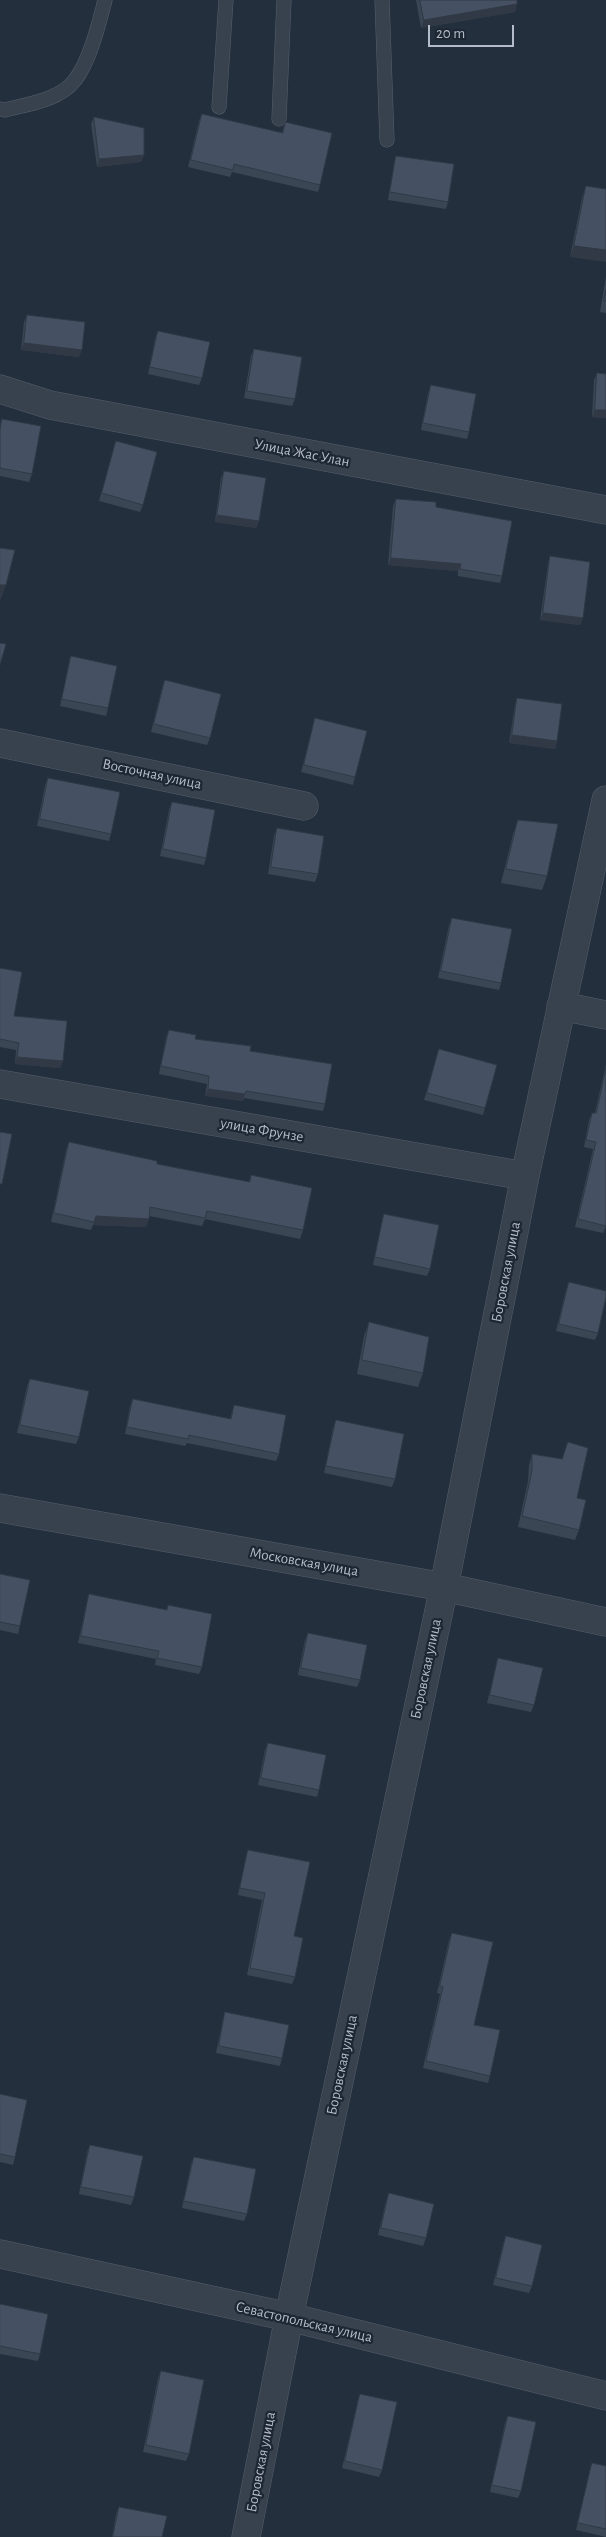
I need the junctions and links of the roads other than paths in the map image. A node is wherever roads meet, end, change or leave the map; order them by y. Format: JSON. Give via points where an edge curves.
{"nodes":[{"id":1,"x":105,"y":0,"type":"edge"},
{"id":2,"x":226,"y":0,"type":"edge"},
{"id":3,"x":284,"y":0,"type":"edge"},
{"id":4,"x":382,"y":0,"type":"edge"},
{"id":5,"x":219,"y":107,"type":"dead end"},
{"id":6,"x":0,"y":109,"type":"edge"},
{"id":7,"x":279,"y":120,"type":"dead end"},
{"id":8,"x":387,"y":140,"type":"dead end"},
{"id":9,"x":0,"y":388,"type":"edge"},
{"id":10,"x":606,"y":510,"type":"edge"},
{"id":11,"x":0,"y":743,"type":"edge"},
{"id":12,"x":606,"y":800,"type":"edge"},
{"id":13,"x":304,"y":806,"type":"dead end"},
{"id":14,"x":561,"y":1006,"type":"junction"},
{"id":15,"x":606,"y":1015,"type":"edge"},
{"id":16,"x":0,"y":1084,"type":"edge"},
{"id":17,"x":525,"y":1176,"type":"junction"},
{"id":18,"x":0,"y":1508,"type":"edge"},
{"id":19,"x":444,"y":1587,"type":"junction"},
{"id":20,"x":606,"y":1622,"type":"edge"},
{"id":21,"x":0,"y":2254,"type":"edge"},
{"id":22,"x":289,"y":2317,"type":"junction"},
{"id":23,"x":606,"y":2396,"type":"edge"},
{"id":24,"x":246,"y":2537,"type":"edge"}],
"edges":[{"from":1,"to":6,"type":"lane","via":[[93,42],[75,80],[57,94],[40,101]]},
{"from":2,"to":5,"type":"lane"},
{"from":3,"to":7,"type":"lane"},
{"from":4,"to":8,"type":"lane"},
{"from":9,"to":10,"type":"street","name":"Улица Жас Улан","via":[[50,405]]},
{"from":11,"to":13,"type":"street","name":"Восточная улица"},
{"from":12,"to":14,"type":"street","name":"Боровская улица"},
{"from":14,"to":15,"type":"street"},
{"from":14,"to":17,"type":"street","name":"Боровская улица"},
{"from":16,"to":17,"type":"street","name":"улица Фрунзе"},
{"from":17,"to":19,"type":"street","name":"Боровская улица"},
{"from":18,"to":19,"type":"street","name":"Московская улица"},
{"from":19,"to":20,"type":"street","name":"Московская улица"},
{"from":19,"to":22,"type":"street","name":"Боровская улица"},
{"from":21,"to":22,"type":"street","name":"Севастопольская улица"},
{"from":22,"to":23,"type":"street","name":"Севастопольская улица"},
{"from":22,"to":24,"type":"street","name":"Боровская улица"}]}
